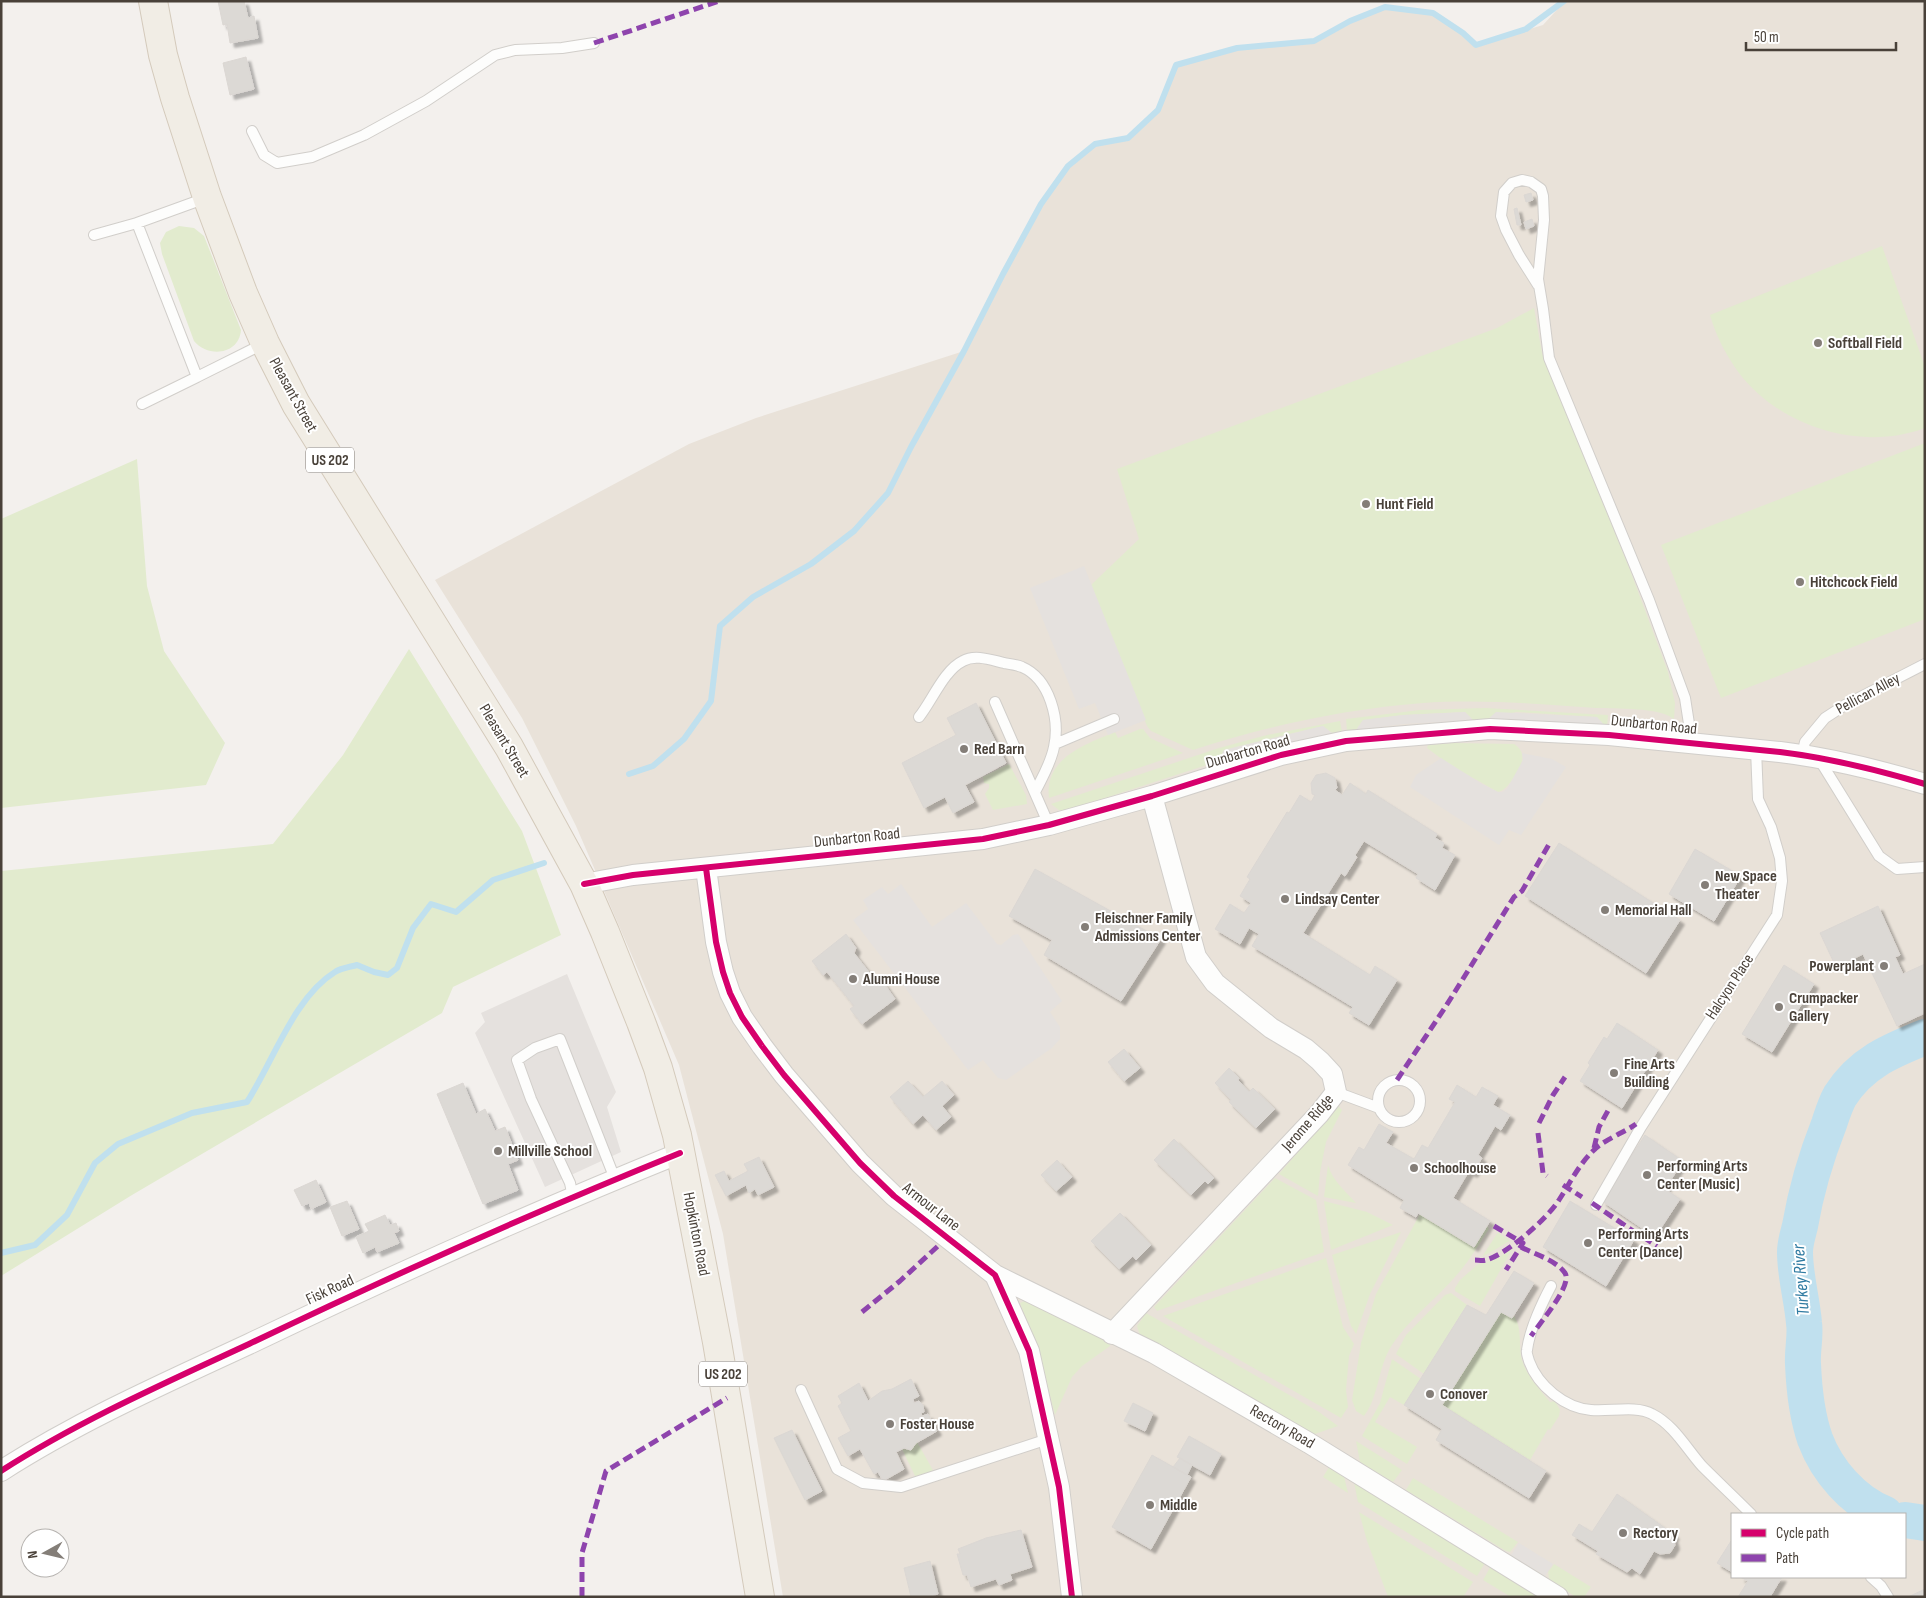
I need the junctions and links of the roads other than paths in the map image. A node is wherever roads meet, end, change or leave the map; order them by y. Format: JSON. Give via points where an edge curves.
{"nodes":[{"id":1,"x":153,"y":1,"type":"edge"},
{"id":2,"x":594,"y":42,"type":"dead end"},
{"id":3,"x":252,"y":131,"type":"dead end"},
{"id":4,"x":207,"y":197,"type":"junction"},
{"id":5,"x":137,"y":223,"type":"junction"},
{"id":6,"x":94,"y":235,"type":"dead end"},
{"id":7,"x":1538,"y":285,"type":"junction"},
{"id":8,"x":265,"y":343,"type":"junction"},
{"id":9,"x":197,"y":378,"type":"junction"},
{"id":10,"x":142,"y":404,"type":"dead end"},
{"id":11,"x":1925,"y":664,"type":"edge"},
{"id":12,"x":995,"y":702,"type":"dead end"},
{"id":13,"x":919,"y":717,"type":"dead end"},
{"id":14,"x":1114,"y":719,"type":"dead end"},
{"id":15,"x":1692,"y":743,"type":"junction"},
{"id":16,"x":1055,"y":744,"type":"junction"},
{"id":17,"x":1756,"y":749,"type":"junction"},
{"id":18,"x":1810,"y":756,"type":"junction"},
{"id":19,"x":1925,"y":784,"type":"edge"},
{"id":20,"x":1036,"y":792,"type":"junction"},
{"id":21,"x":1152,"y":796,"type":"junction"},
{"id":22,"x":1048,"y":825,"type":"junction"},
{"id":23,"x":1925,"y":867,"type":"edge"},
{"id":24,"x":706,"y":868,"type":"junction"},
{"id":25,"x":584,"y":884,"type":"junction"},
{"id":26,"x":1336,"y":1092,"type":"junction"},
{"id":27,"x":1379,"y":1108,"type":"junction"},
{"id":28,"x":680,"y":1153,"type":"junction"},
{"id":29,"x":615,"y":1179,"type":"junction"},
{"id":30,"x":573,"y":1197,"type":"junction"},
{"id":31,"x":1596,"y":1205,"type":"dead end"},
{"id":32,"x":995,"y":1275,"type":"junction"},
{"id":33,"x":1551,"y":1286,"type":"dead end"},
{"id":34,"x":1112,"y":1334,"type":"junction"},
{"id":35,"x":801,"y":1390,"type":"dead end"},
{"id":36,"x":1048,"y":1439,"type":"junction"},
{"id":37,"x":1,"y":1471,"type":"edge"},
{"id":38,"x":1749,"y":1513,"type":"edge"},
{"id":39,"x":1872,"y":1578,"type":"edge"},
{"id":40,"x":760,"y":1597,"type":"edge"},
{"id":41,"x":1072,"y":1597,"type":"edge"},
{"id":42,"x":1558,"y":1597,"type":"edge"},
{"id":43,"x":1888,"y":1597,"type":"edge"}],
"edges":[{"from":1,"to":4,"type":"main road","name":"Pleasant Street","number":"US 202","via":[[163,55]]},
{"from":2,"to":3,"type":"lane","via":[[562,48],[515,50],[495,56],[426,101],[364,135],[312,157],[277,162],[264,156]]},
{"from":4,"to":5,"type":"lane"},
{"from":4,"to":8,"type":"main road","name":"Pleasant Street","number":"US 202"},
{"from":5,"to":6,"type":"lane"},
{"from":5,"to":9,"type":"lane"},
{"from":7,"to":7,"type":"lane","via":[[1543,196],[1541,189],[1522,180],[1512,183],[1504,192],[1501,216],[1519,255]]},
{"from":7,"to":15,"type":"lane","via":[[1549,358],[1650,600],[1685,698]]},
{"from":8,"to":9,"type":"lane"},
{"from":8,"to":25,"type":"main road","name":"Pleasant Street","number":"US 202","via":[[296,404],[509,747]]},
{"from":9,"to":10,"type":"lane"},
{"from":11,"to":18,"type":"lane","name":"Pellican Alley","via":[[1824,718],[1805,742]]},
{"from":12,"to":20,"type":"lane"},
{"from":13,"to":16,"type":"lane","via":[[954,667],[963,660],[987,659],[1023,668],[1045,689],[1055,716]]},
{"from":14,"to":16,"type":"lane"},
{"from":15,"to":17,"type":"street","name":"Dunbarton Road"},
{"from":15,"to":21,"type":"street","name":"Dunbarton Road","via":[[1490,729],[1346,740],[1281,755]]},
{"from":16,"to":20,"type":"lane"},
{"from":17,"to":18,"type":"street","name":"Dunbarton Road"},
{"from":17,"to":31,"type":"lane","name":"Halcyon Place","via":[[1758,799],[1780,858],[1782,881],[1777,915],[1641,1127]]},
{"from":18,"to":19,"type":"street","name":"Dunbarton Road"},
{"from":18,"to":23,"type":"lane","via":[[1879,856],[1897,869]]},
{"from":20,"to":22,"type":"lane"},
{"from":21,"to":22,"type":"street","name":"Dunbarton Road"},
{"from":21,"to":26,"type":"street","name":"Jerome Ridge","via":[[1196,957],[1215,982],[1271,1028],[1320,1061],[1332,1074]]},
{"from":22,"to":24,"type":"street","name":"Dunbarton Road","via":[[983,839]]},
{"from":24,"to":25,"type":"street","name":"Dunbarton Road","via":[[633,875]]},
{"from":24,"to":32,"type":"street","name":"Armour Lane","via":[[723,972],[742,1017],[762,1046],[874,1177]]},
{"from":25,"to":28,"type":"main road","name":"Hopkinton Road","number":"US 202","via":[[658,1068]]},
{"from":26,"to":27,"type":"lane"},
{"from":26,"to":34,"type":"street","name":"Jerome Ridge"},
{"from":27,"to":27,"type":"lane","via":[[1379,1094],[1394,1080],[1413,1085],[1420,1096],[1415,1115],[1403,1122],[1388,1119]]},
{"from":28,"to":29,"type":"street","name":"Fisk Road"},
{"from":28,"to":40,"type":"main road","name":"Hopkinton Road","number":"US 202","via":[[717,1342]]},
{"from":29,"to":30,"type":"street","name":"Fisk Road"},
{"from":29,"to":30,"type":"lane","via":[[560,1039],[535,1048],[517,1060],[531,1100],[570,1183]]},
{"from":30,"to":37,"type":"street","name":"Fisk Road","via":[[374,1284],[100,1414]]},
{"from":32,"to":34,"type":"street","name":"Rectory Road"},
{"from":32,"to":36,"type":"street","name":"Armour Lane","via":[[1029,1351]]},
{"from":33,"to":38,"type":"lane","via":[[1526,1352],[1533,1372],[1544,1385],[1570,1405],[1590,1410],[1650,1412],[1674,1431],[1701,1465]]},
{"from":34,"to":42,"type":"street","name":"Rectory Road","via":[[1154,1353],[1309,1443]]},
{"from":35,"to":36,"type":"lane","via":[[837,1470],[863,1483],[901,1487]]},
{"from":36,"to":41,"type":"street","name":"Armour Lane","via":[[1059,1487]]},
{"from":39,"to":43,"type":"lane"}]}
